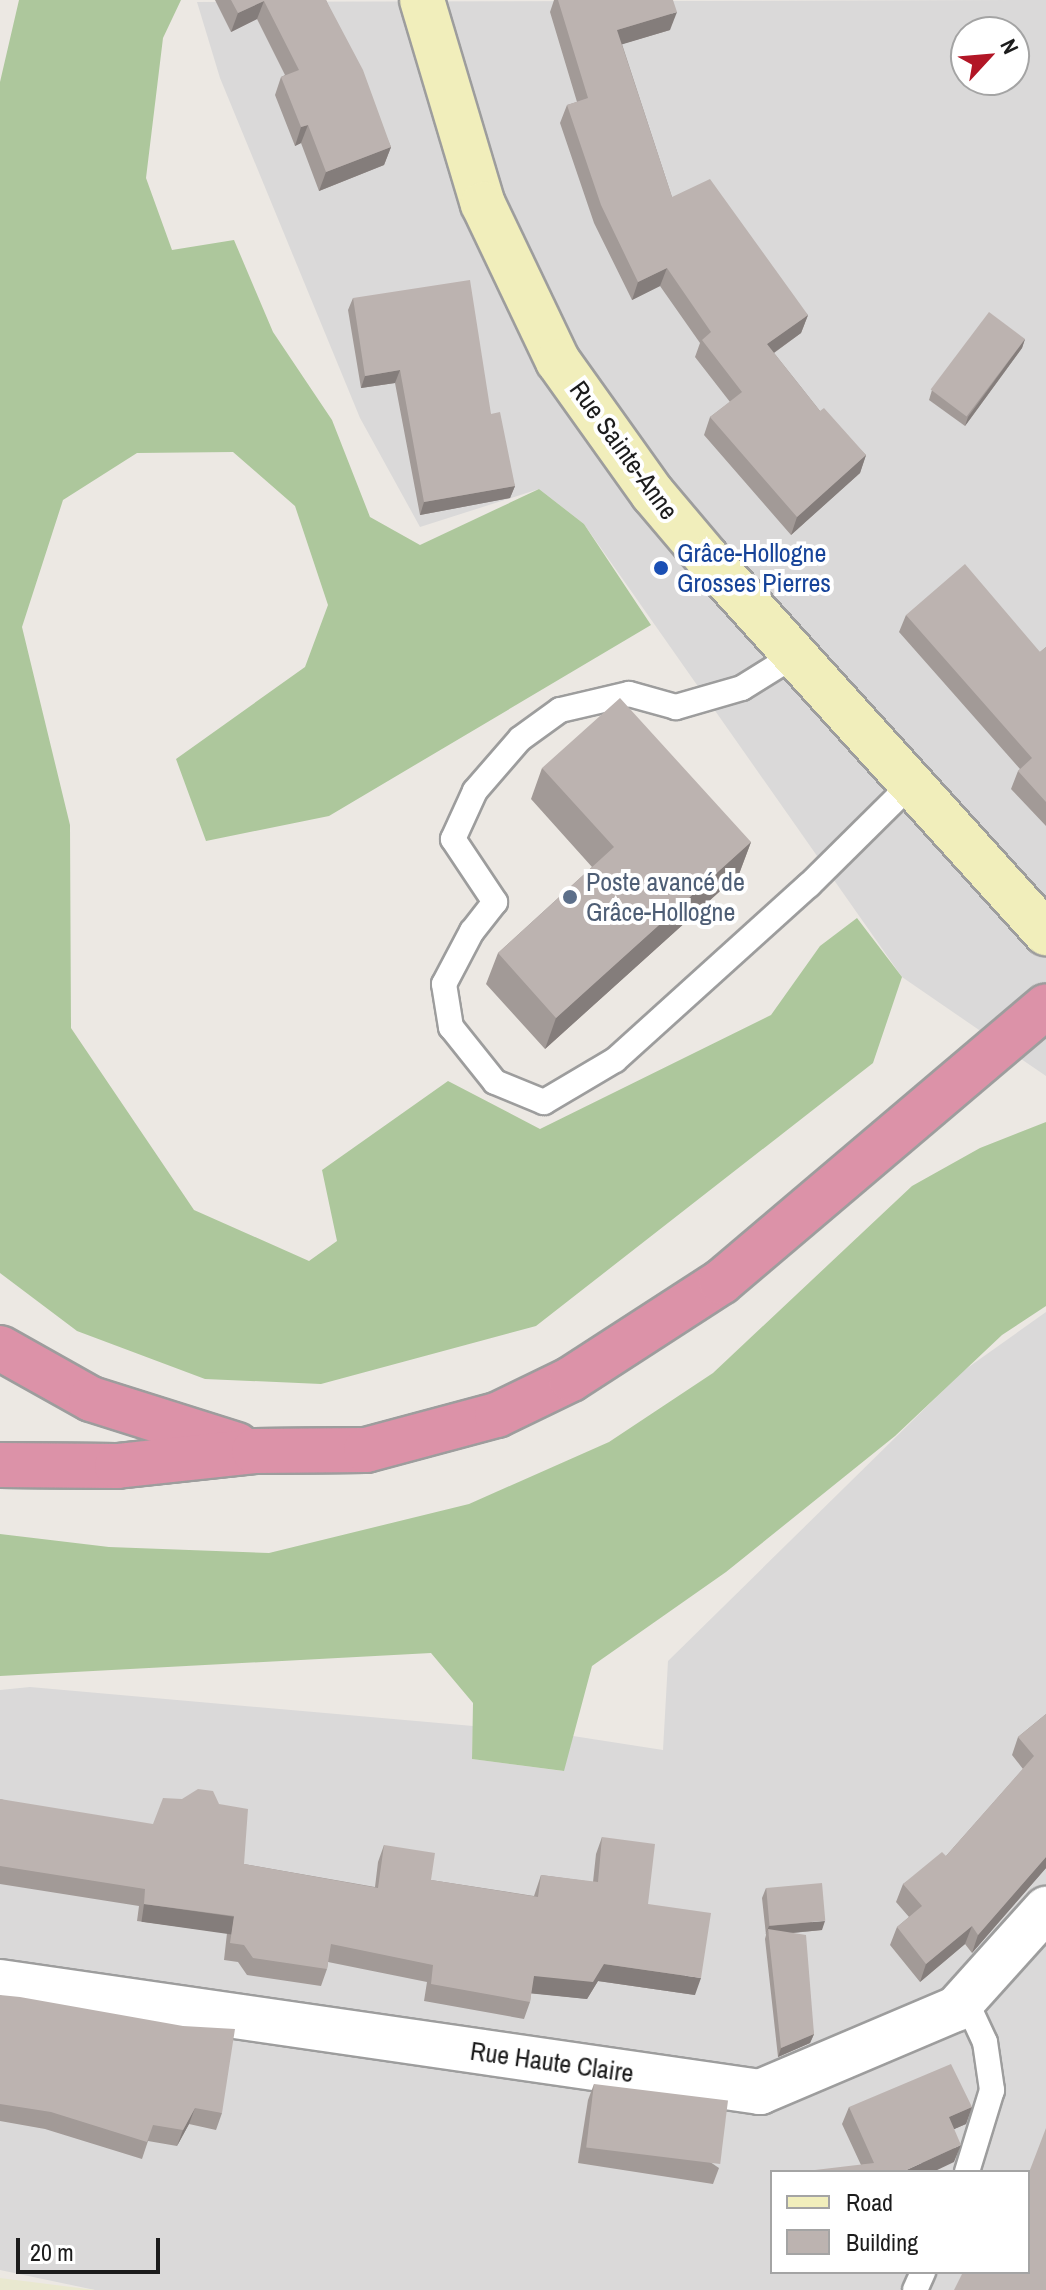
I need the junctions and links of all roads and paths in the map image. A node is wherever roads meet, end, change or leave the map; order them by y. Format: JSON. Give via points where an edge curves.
{"nodes":[{"id":1,"x":422,"y":0,"type":"edge"},
{"id":2,"x":795,"y":655,"type":"junction"},
{"id":3,"x":911,"y":784,"type":"junction"},
{"id":4,"x":1046,"y":933,"type":"edge"},
{"id":5,"x":1046,"y":1006,"type":"edge"},
{"id":6,"x":0,"y":1348,"type":"edge"},
{"id":7,"x":254,"y":1451,"type":"junction"},
{"id":8,"x":0,"y":1465,"type":"edge"},
{"id":9,"x":1046,"y":1909,"type":"edge"},
{"id":10,"x":0,"y":1982,"type":"edge"},
{"id":11,"x":965,"y":1999,"type":"junction"},
{"id":12,"x":968,"y":2170,"type":"edge"}],
"edges":[{"from":1,"to":2,"type":"main road","name":"Rue Sainte-Anne","via":[[483,204],[558,361],[653,494]]},
{"from":2,"to":3,"type":"main road","name":"Rue Sainte-Anne"},
{"from":2,"to":3,"type":"lane","via":[[742,688],[676,707],[629,694],[560,710],[520,739],[475,791],[453,839],[495,902],[472,931],[444,984],[451,1027],[495,1082],[544,1102],[615,1060],[809,885]]},
{"from":3,"to":4,"type":"main road","name":"Rue Sainte-Anne"},
{"from":5,"to":7,"type":"highway","via":[[721,1282],[571,1379],[497,1415],[419,1438],[366,1450]]},
{"from":6,"to":7,"type":"highway","via":[[91,1399]]},
{"from":7,"to":8,"type":"highway","via":[[117,1466]]},
{"from":9,"to":11,"type":"street","name":"Rue Haute Claire"},
{"from":10,"to":11,"type":"street","name":"Rue Haute Claire","via":[[760,2092],[956,2009]]},
{"from":11,"to":12,"type":"lane","via":[[985,2042],[992,2090]]}]}
